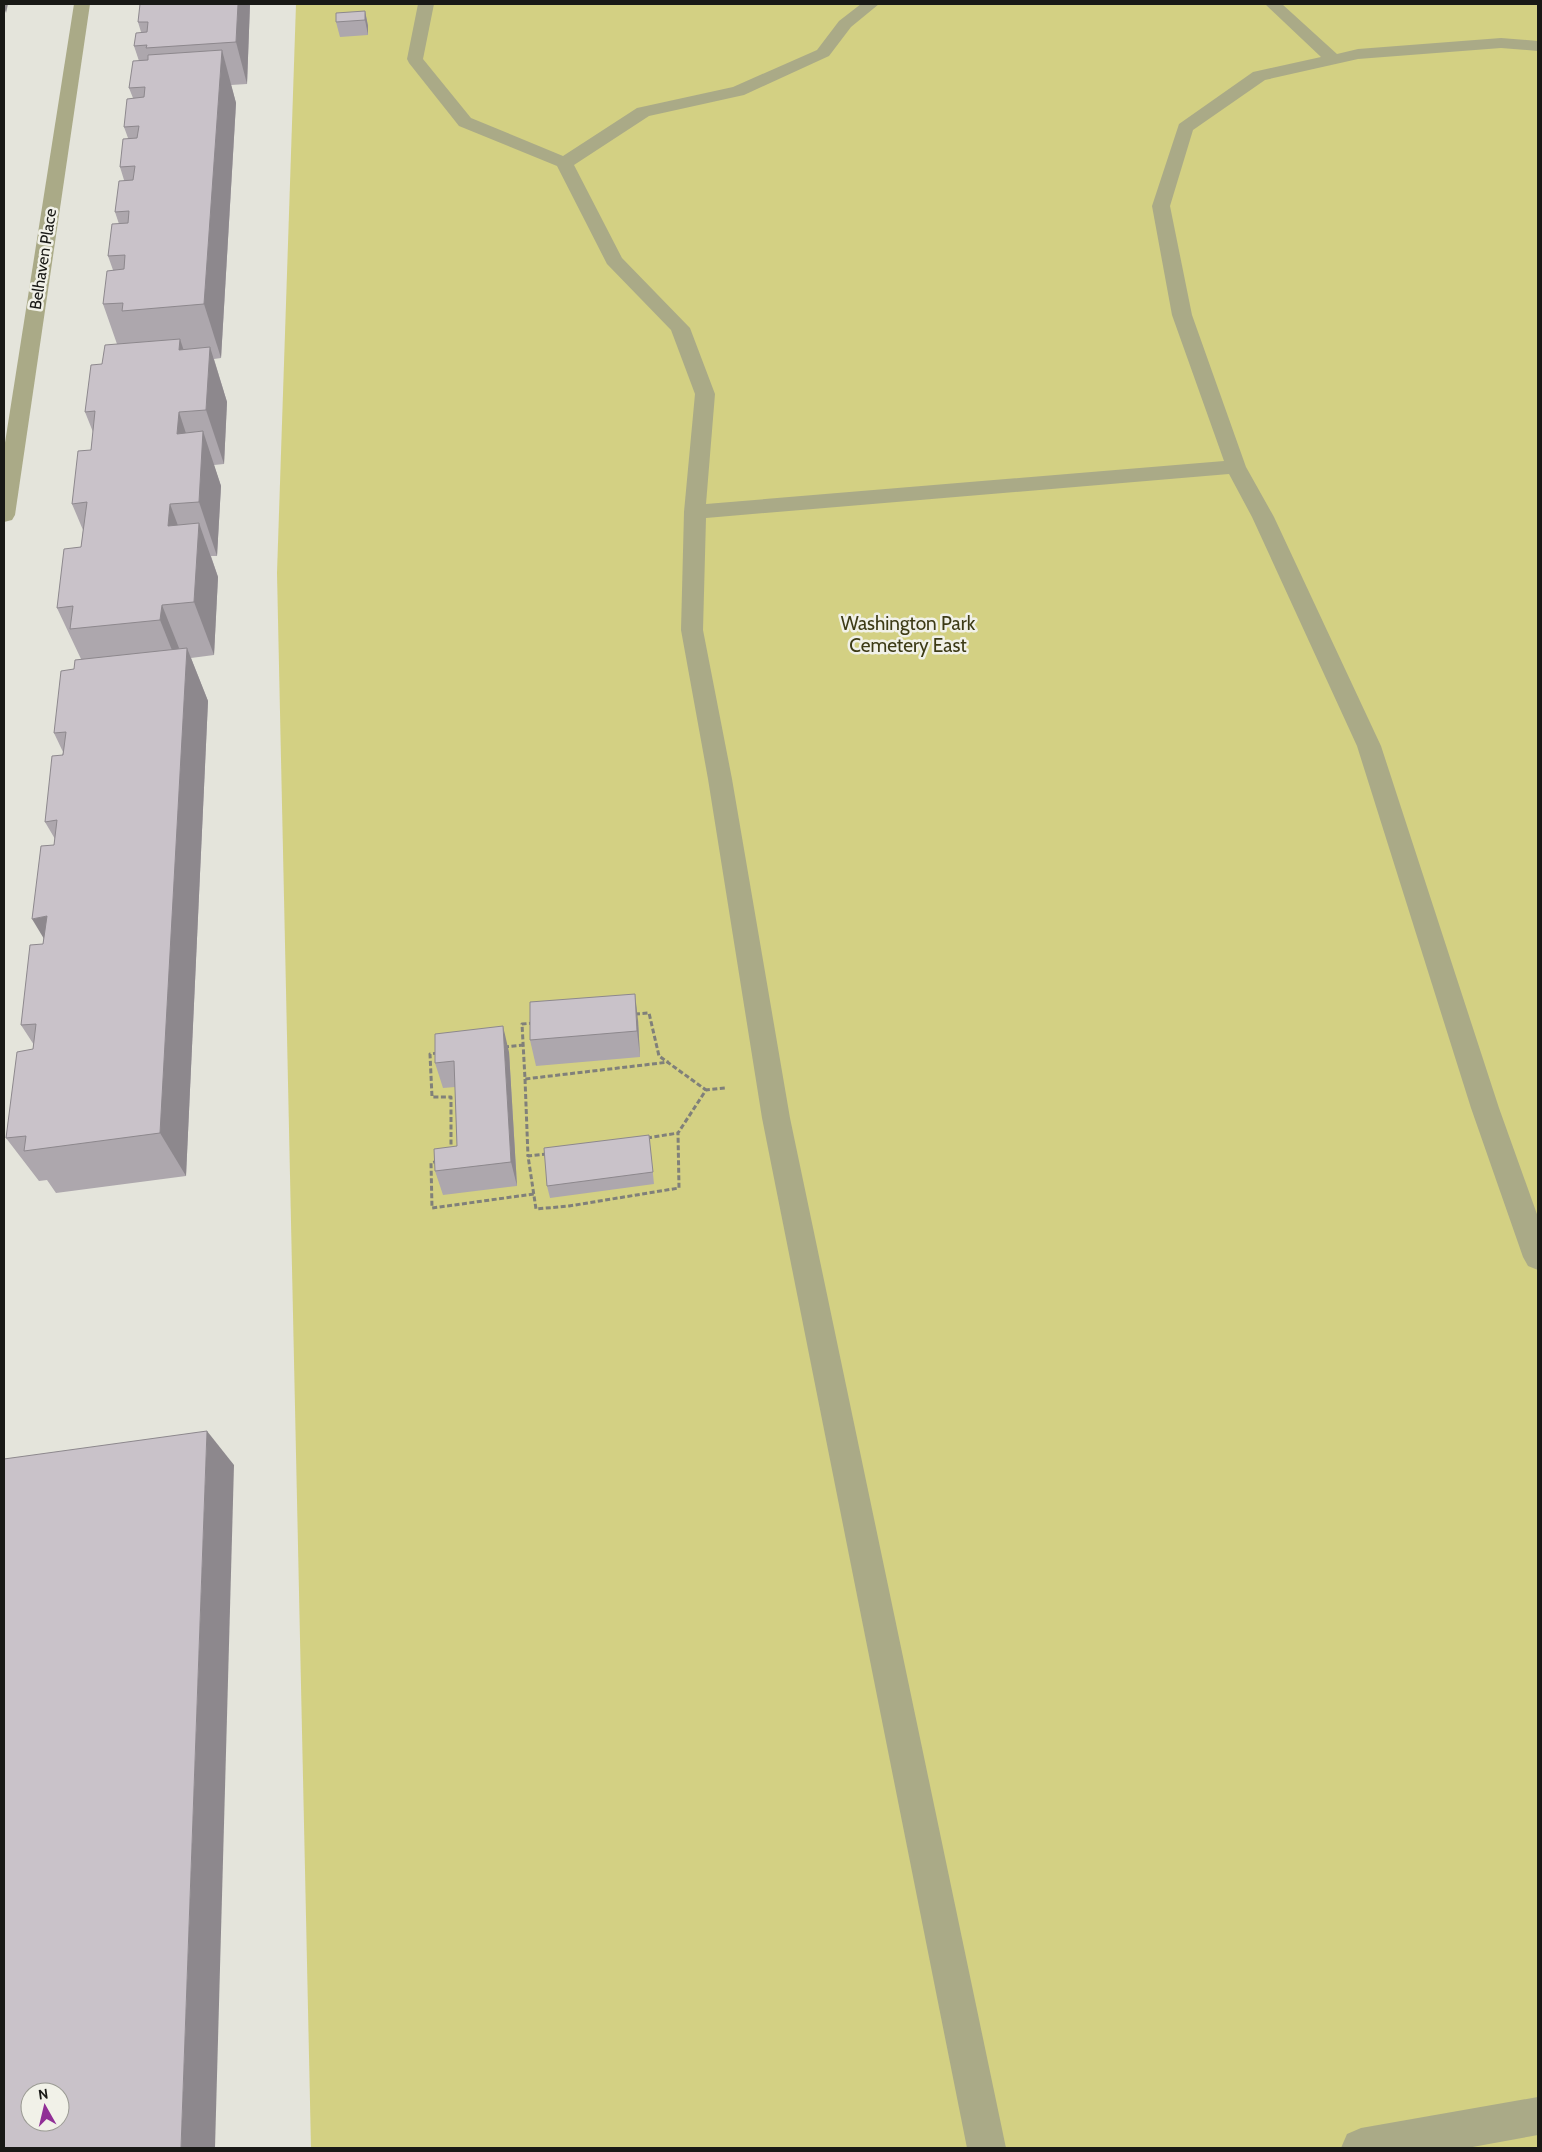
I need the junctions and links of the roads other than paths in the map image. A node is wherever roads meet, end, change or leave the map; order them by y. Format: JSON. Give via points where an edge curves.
{"nodes":[{"id":1,"x":82,"y":4,"type":"edge"},
{"id":2,"x":426,"y":4,"type":"edge"},
{"id":3,"x":871,"y":4,"type":"edge"},
{"id":4,"x":1273,"y":4,"type":"edge"},
{"id":5,"x":1538,"y":46,"type":"edge"},
{"id":6,"x":1333,"y":60,"type":"junction"},
{"id":7,"x":564,"y":164,"type":"junction"},
{"id":8,"x":1236,"y":467,"type":"junction"},
{"id":9,"x":695,"y":512,"type":"junction"},
{"id":10,"x":4,"y":515,"type":"edge"},
{"id":11,"x":1538,"y":1257,"type":"edge"},
{"id":12,"x":1538,"y":2116,"type":"edge"},
{"id":13,"x":987,"y":2148,"type":"edge"},
{"id":14,"x":1361,"y":2148,"type":"edge"}],
"edges":[{"from":1,"to":10,"type":"street","name":"Belhaven Place"},
{"from":2,"to":7,"type":"street","via":[[415,59],[465,122]]},
{"from":3,"to":7,"type":"street","via":[[845,24],[823,53],[738,91],[643,112]]},
{"from":4,"to":6,"type":"street"},
{"from":5,"to":6,"type":"street","via":[[1501,43],[1358,54]]},
{"from":6,"to":8,"type":"street","via":[[1259,76],[1185,128],[1160,206],[1182,315]]},
{"from":7,"to":9,"type":"street","via":[[614,260],[680,328],[702,385],[705,394]]},
{"from":8,"to":9,"type":"street"},
{"from":8,"to":11,"type":"street","via":[[1263,517],[1369,746],[1484,1108]]},
{"from":9,"to":13,"type":"street","via":[[692,630],[770,1083]]},
{"from":12,"to":14,"type":"street"}]}
